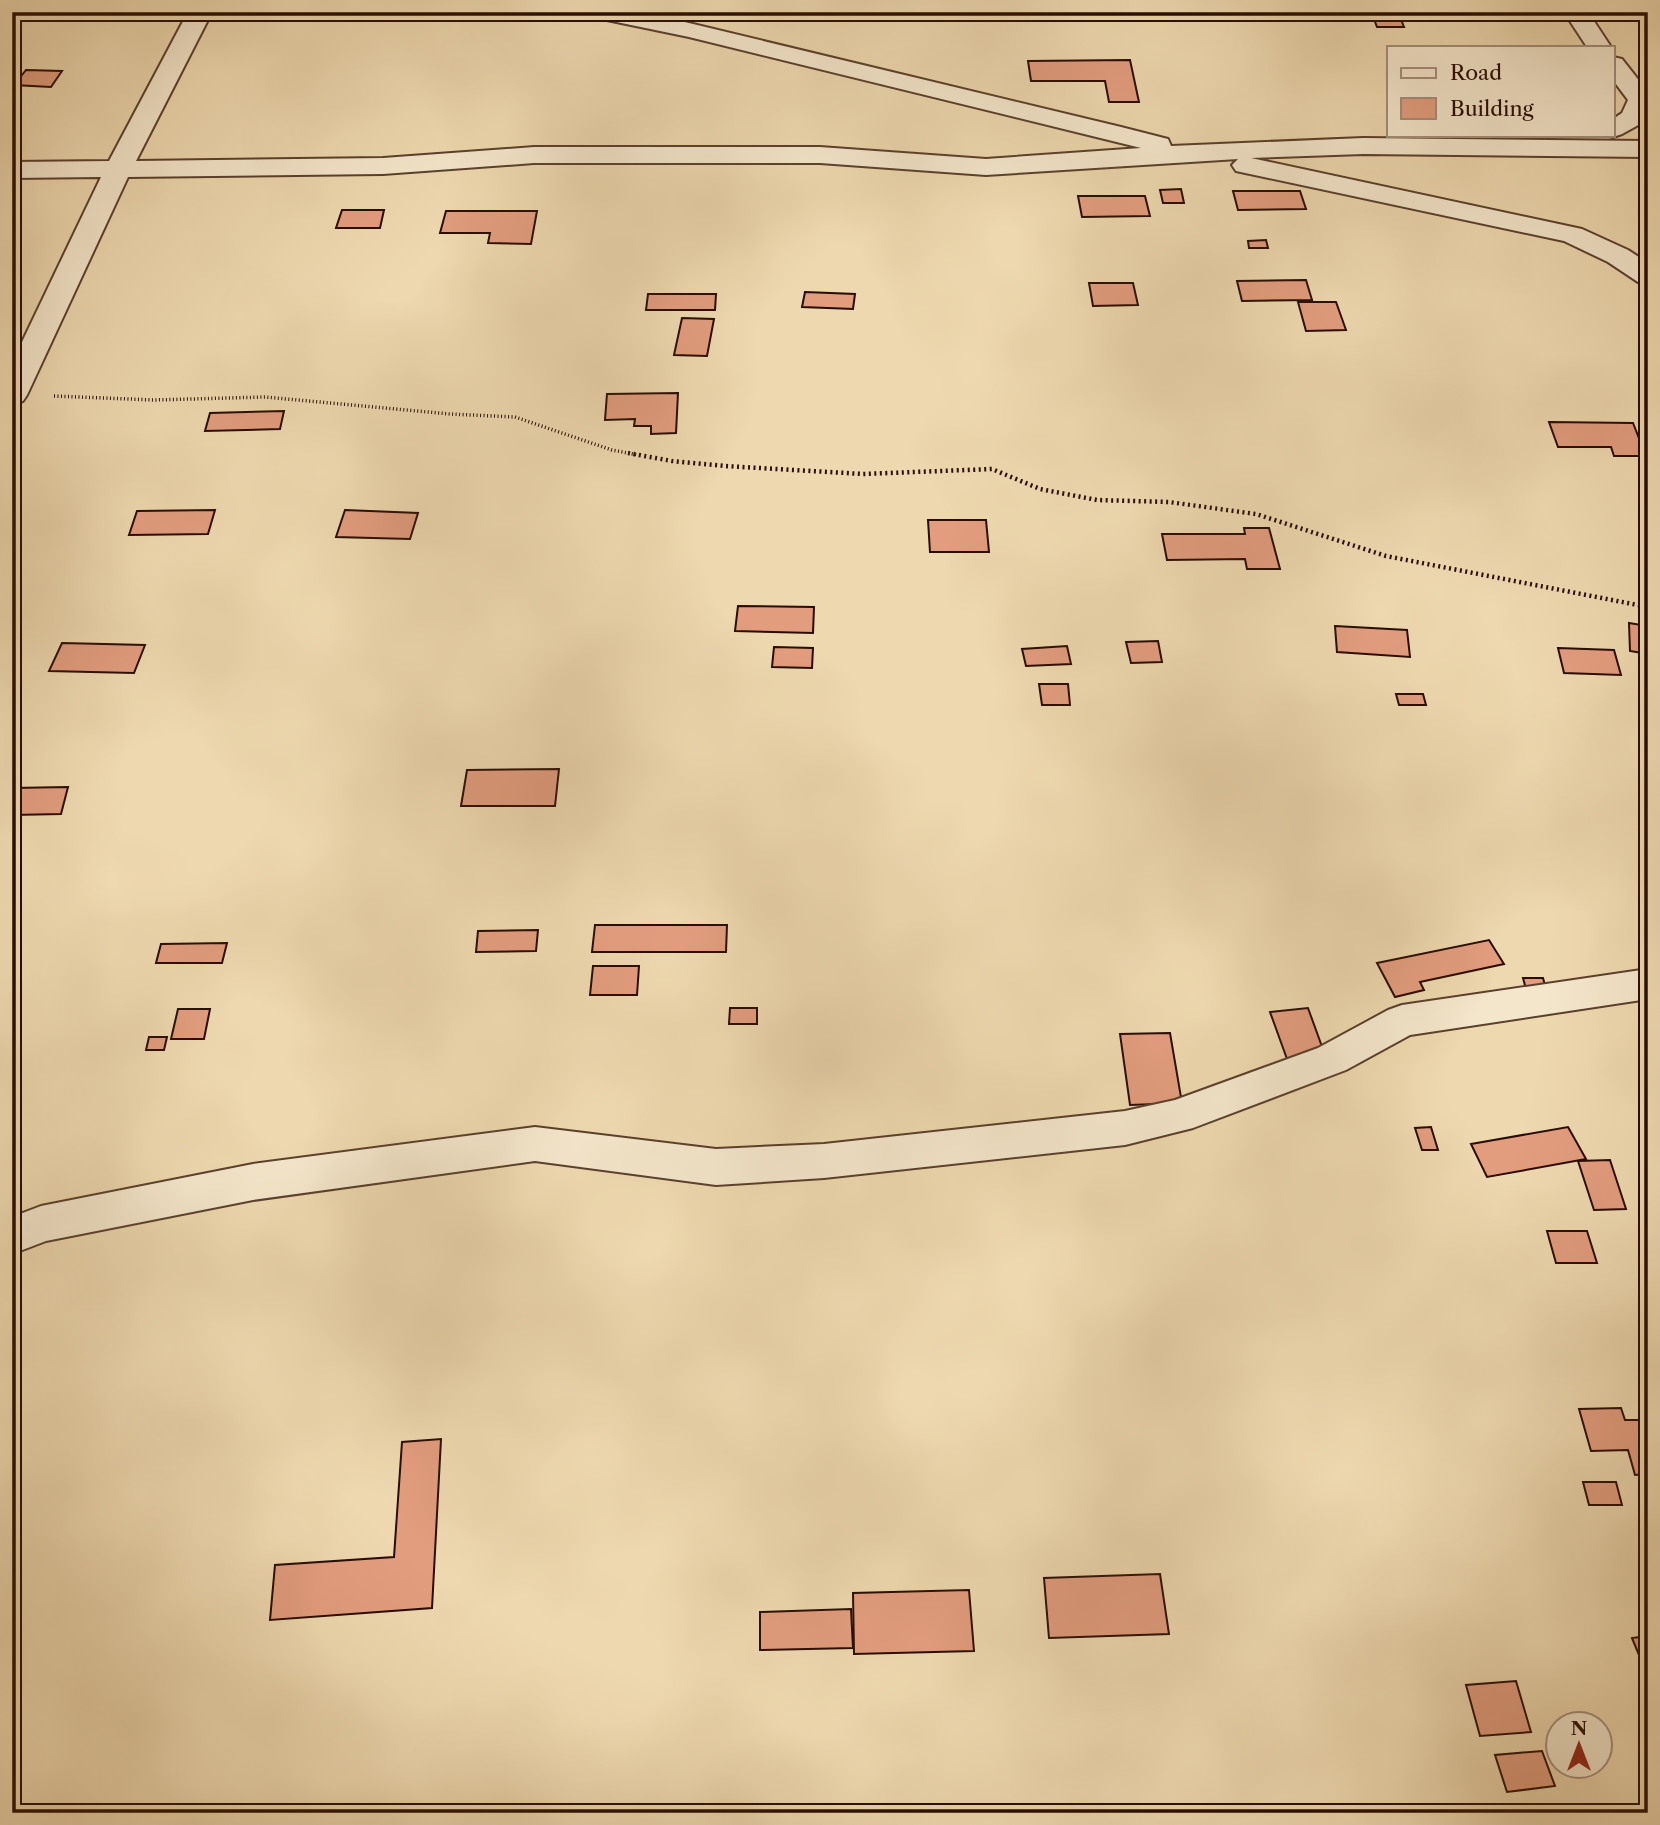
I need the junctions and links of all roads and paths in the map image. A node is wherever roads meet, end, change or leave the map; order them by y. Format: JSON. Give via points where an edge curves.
{"nodes":[{"id":1,"x":200,"y":12,"type":"edge"},
{"id":2,"x":602,"y":12,"type":"edge"},
{"id":3,"x":1576,"y":12,"type":"edge"},
{"id":4,"x":1598,"y":46,"type":"edge"},
{"id":5,"x":1614,"y":65,"type":"edge"},
{"id":6,"x":1614,"y":128,"type":"edge"},
{"id":7,"x":1599,"y":136,"type":"edge"},
{"id":8,"x":1554,"y":148,"type":"junction"},
{"id":9,"x":1648,"y":149,"type":"edge"},
{"id":10,"x":1187,"y":153,"type":"junction"},
{"id":11,"x":118,"y":169,"type":"junction"},
{"id":12,"x":12,"y":170,"type":"edge"},
{"id":13,"x":1648,"y":276,"type":"edge"},
{"id":14,"x":14,"y":392,"type":"edge"},
{"id":15,"x":1648,"y":607,"type":"edge"},
{"id":16,"x":1648,"y":984,"type":"edge"},
{"id":17,"x":12,"y":1236,"type":"edge"}],
"edges":[{"from":1,"to":11,"type":"street"},
{"from":2,"to":10,"type":"street","via":[[657,20]]},
{"from":3,"to":4,"type":"street"},
{"from":5,"to":6,"type":"street","via":[[1641,100],[1633,118]]},
{"from":7,"to":8,"type":"street"},
{"from":8,"to":9,"type":"street"},
{"from":8,"to":10,"type":"street","via":[[1363,146]]},
{"from":10,"to":11,"type":"street","via":[[986,167],[820,155],[534,155],[383,166]]},
{"from":10,"to":13,"type":"street","via":[[1572,234]]},
{"from":11,"to":12,"type":"street"},
{"from":11,"to":14,"type":"street"},
{"from":14,"to":15,"type":"path","via":[[86,399],[265,397],[515,416],[612,450],[725,466],[863,474],[992,469],[1040,489],[1097,500],[1169,502],[1256,514],[1386,556]]},
{"from":16,"to":17,"type":"street","via":[[1402,1021],[1332,1059],[1178,1116],[1125,1128],[824,1161],[716,1167],[535,1144],[253,1182],[41,1224]]}]}
